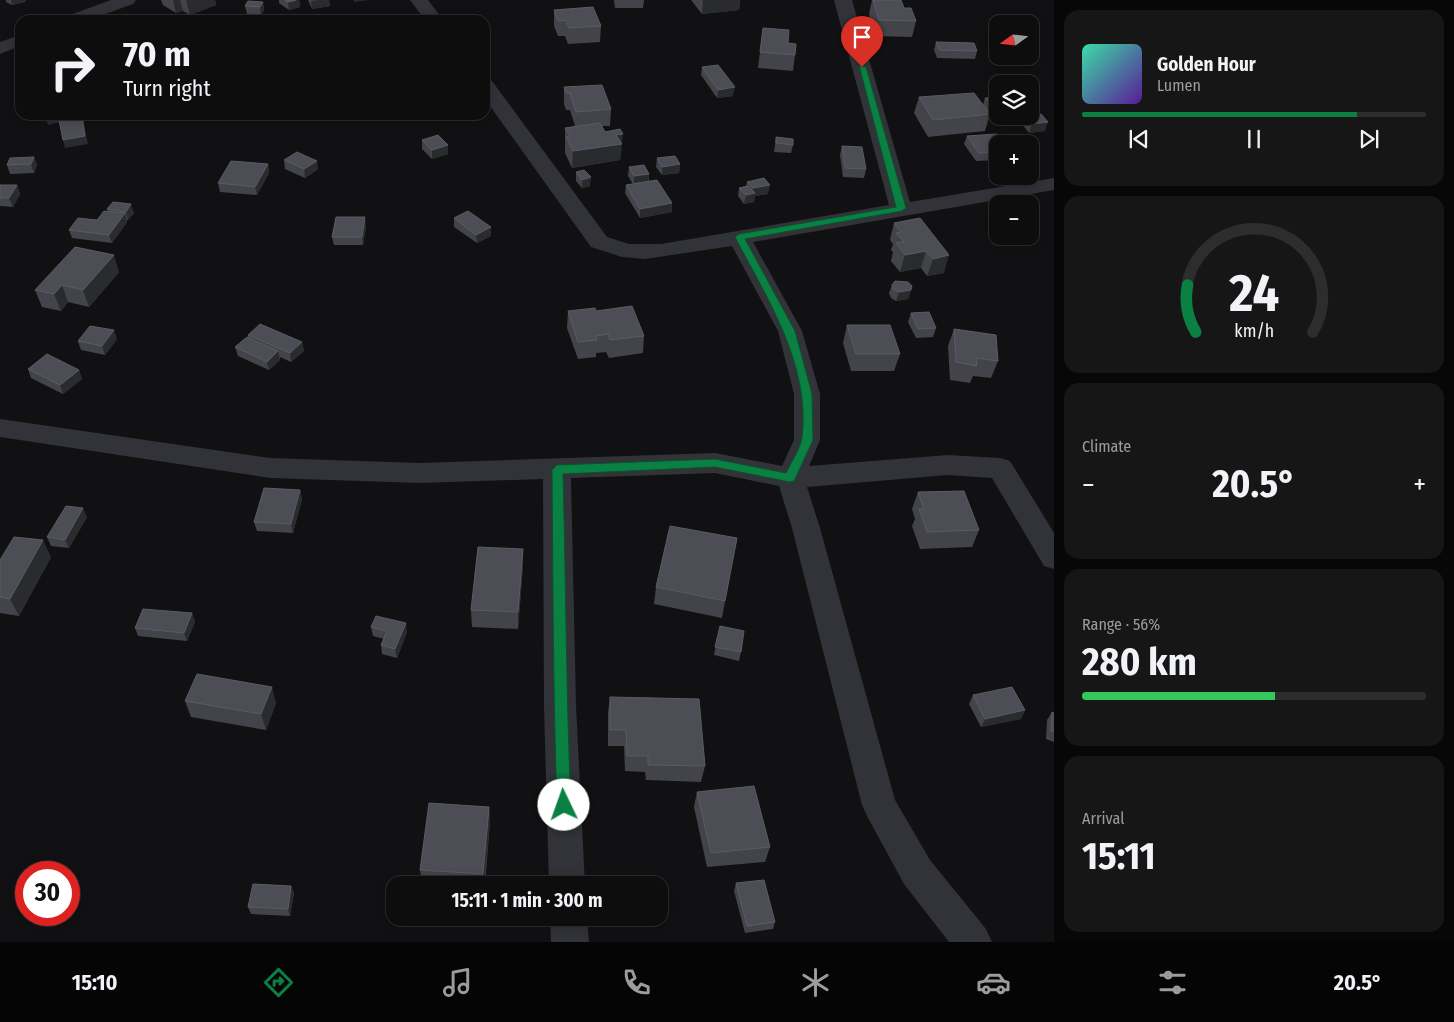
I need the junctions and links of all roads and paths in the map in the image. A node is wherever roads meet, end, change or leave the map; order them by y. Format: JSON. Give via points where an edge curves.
{"nodes":[{"id":1,"x":127,"y":0,"type":"edge"},
{"id":2,"x":419,"y":0,"type":"edge"},
{"id":3,"x":843,"y":0,"type":"edge"},
{"id":4,"x":86,"y":15,"type":"edge"},
{"id":5,"x":430,"y":15,"type":"edge"},
{"id":6,"x":15,"y":42,"type":"edge"},
{"id":7,"x":0,"y":48,"type":"edge"},
{"id":8,"x":490,"y":92,"type":"edge"},
{"id":9,"x":1054,"y":184,"type":"edge"},
{"id":10,"x":902,"y":208,"type":"junction"},
{"id":11,"x":739,"y":237,"type":"junction"},
{"id":12,"x":0,"y":428,"type":"edge"},
{"id":13,"x":557,"y":470,"type":"junction"},
{"id":14,"x":790,"y":478,"type":"junction"},
{"id":15,"x":1054,"y":558,"type":"edge"},
{"id":16,"x":567,"y":876,"type":"edge"},
{"id":17,"x":569,"y":926,"type":"edge"},
{"id":18,"x":570,"y":942,"type":"edge"},
{"id":19,"x":973,"y":942,"type":"edge"}],
"edges":[{"from":1,"to":4,"type":"street"},
{"from":2,"to":5,"type":"street"},
{"from":3,"to":10,"type":"street"},
{"from":6,"to":7,"type":"street"},
{"from":8,"to":11,"type":"street","via":[[599,242],[614,250],[637,253]]},
{"from":9,"to":10,"type":"street"},
{"from":10,"to":11,"type":"street"},
{"from":11,"to":14,"type":"street","via":[[790,331],[807,394],[807,440]]},
{"from":12,"to":13,"type":"street","via":[[270,468],[420,473]]},
{"from":13,"to":14,"type":"street","via":[[715,463]]},
{"from":13,"to":16,"type":"street","via":[[560,706]]},
{"from":14,"to":15,"type":"street","via":[[948,465],[1000,468]]},
{"from":14,"to":19,"type":"street","via":[[879,805],[917,872]]},
{"from":17,"to":18,"type":"street"}]}
